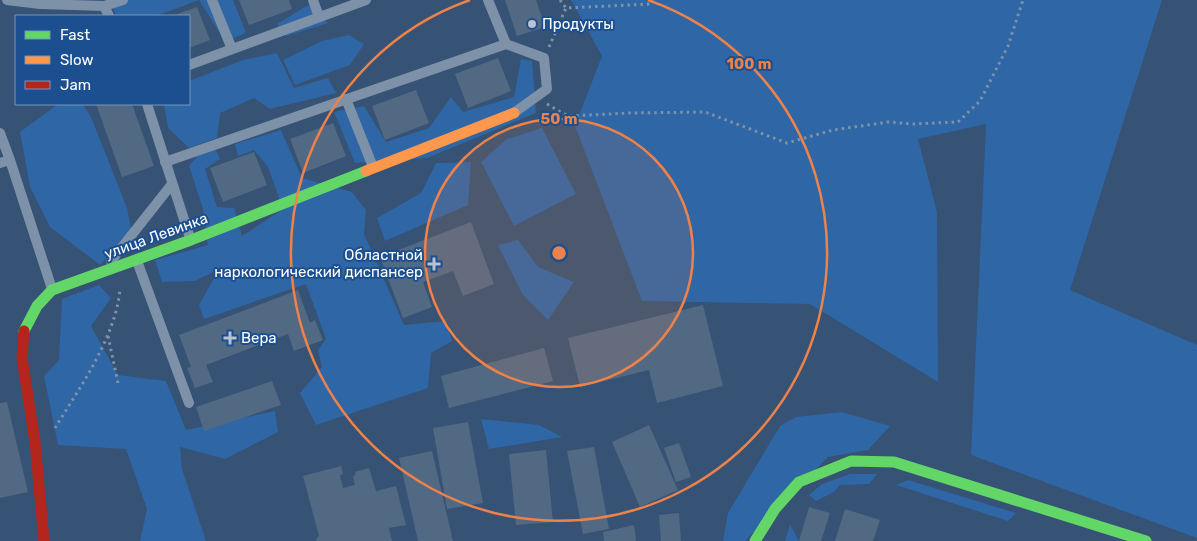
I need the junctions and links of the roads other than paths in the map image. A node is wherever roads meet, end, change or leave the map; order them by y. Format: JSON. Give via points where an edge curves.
{"nodes":[{"id":1,"x":6,"y":0,"type":"edge"},
{"id":2,"x":123,"y":0,"type":"edge"},
{"id":3,"x":212,"y":0,"type":"edge"},
{"id":4,"x":313,"y":0,"type":"edge"},
{"id":5,"x":366,"y":0,"type":"edge"},
{"id":6,"x":488,"y":0,"type":"edge"},
{"id":7,"x":0,"y":2,"type":"edge"},
{"id":8,"x":104,"y":6,"type":"junction"},
{"id":9,"x":108,"y":15,"type":"edge"},
{"id":10,"x":319,"y":17,"type":"junction"},
{"id":11,"x":506,"y":44,"type":"junction"},
{"id":12,"x":232,"y":49,"type":"junction"},
{"id":13,"x":190,"y":65,"type":"edge"},
{"id":14,"x":346,"y":99,"type":"junction"},
{"id":15,"x":147,"y":105,"type":"edge"},
{"id":16,"x":514,"y":113,"type":"joint"},
{"id":17,"x":0,"y":133,"type":"edge"},
{"id":18,"x":10,"y":160,"type":"junction"},
{"id":19,"x":165,"y":162,"type":"junction"},
{"id":20,"x":0,"y":163,"type":"edge"},
{"id":21,"x":374,"y":168,"type":"junction"},
{"id":22,"x":172,"y":184,"type":"junction"},
{"id":23,"x":191,"y":240,"type":"junction"},
{"id":24,"x":136,"y":259,"type":"junction"},
{"id":25,"x":102,"y":272,"type":"junction"},
{"id":26,"x":52,"y":290,"type":"junction"},
{"id":27,"x":189,"y":403,"type":"dead end"},
{"id":28,"x":44,"y":541,"type":"edge"},
{"id":29,"x":755,"y":541,"type":"edge"},
{"id":30,"x":1146,"y":541,"type":"edge"}],
"edges":[{"from":1,"to":7,"type":"lane"},
{"from":1,"to":8,"type":"lane"},
{"from":2,"to":8,"type":"lane"},
{"from":3,"to":12,"type":"lane"},
{"from":4,"to":10,"type":"lane"},
{"from":5,"to":10,"type":"lane"},
{"from":6,"to":11,"type":"lane"},
{"from":8,"to":9,"type":"lane"},
{"from":10,"to":12,"type":"lane"},
{"from":11,"to":14,"type":"lane"},
{"from":11,"to":16,"type":"lane","via":[[544,58],[547,89]]},
{"from":12,"to":13,"type":"lane"},
{"from":14,"to":19,"type":"lane"},
{"from":14,"to":21,"type":"lane"},
{"from":15,"to":19,"type":"lane"},
{"from":16,"to":21,"type":"street","name":"улица Левинка"},
{"from":17,"to":18,"type":"lane"},
{"from":18,"to":20,"type":"lane"},
{"from":18,"to":26,"type":"lane"},
{"from":19,"to":22,"type":"lane"},
{"from":21,"to":23,"type":"street","name":"улица Левинка"},
{"from":22,"to":23,"type":"lane"},
{"from":22,"to":25,"type":"lane"},
{"from":23,"to":24,"type":"street","name":"улица Левинка"},
{"from":24,"to":25,"type":"street","name":"улица Левинка"},
{"from":24,"to":27,"type":"lane"},
{"from":25,"to":26,"type":"street","name":"улица Левинка"},
{"from":26,"to":28,"type":"street","name":"улица Левинка","via":[[37,306],[24,328],[22,358],[35,442]]},
{"from":29,"to":30,"type":"street","via":[[775,509],[799,482],[851,461],[894,462]]}]}
